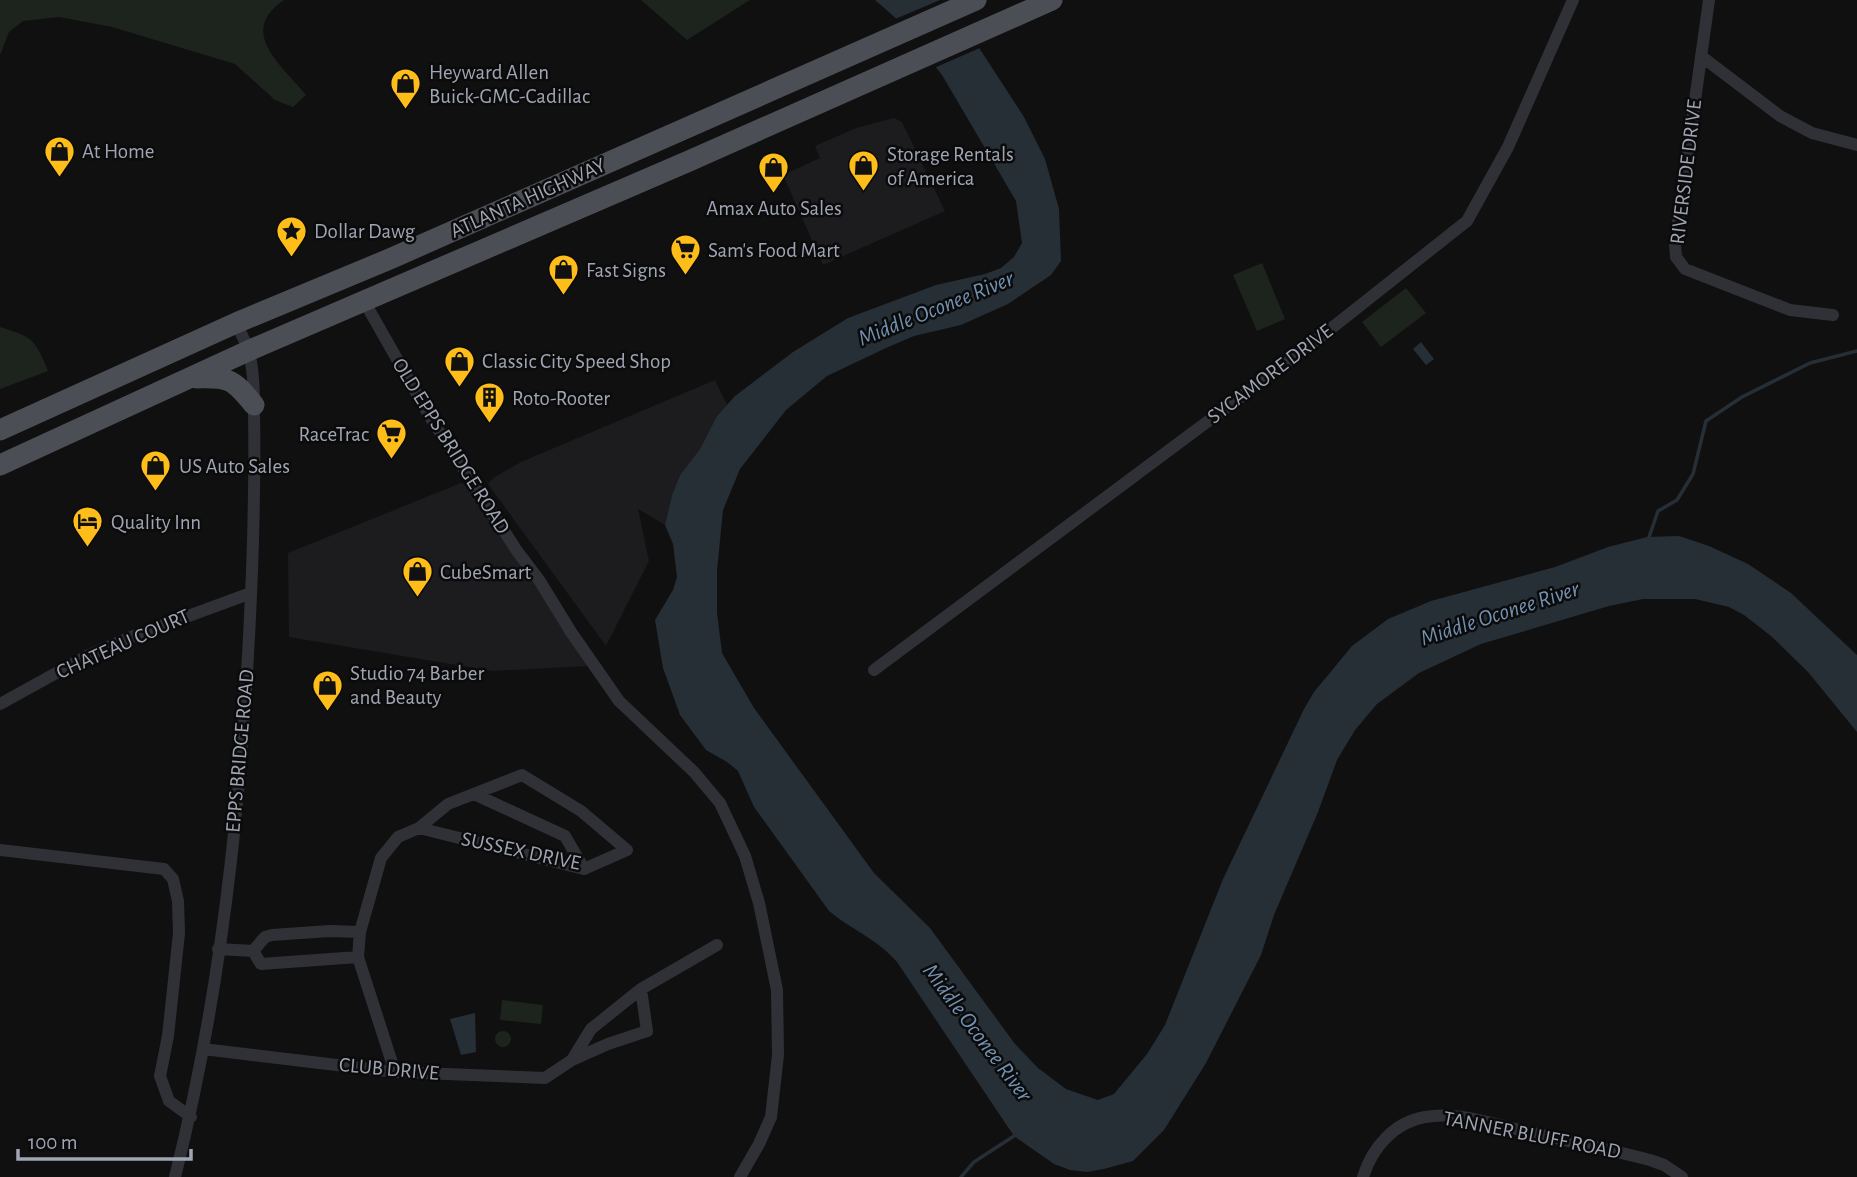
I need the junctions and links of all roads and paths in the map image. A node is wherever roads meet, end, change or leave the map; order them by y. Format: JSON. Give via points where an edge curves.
{"nodes":[{"id":1,"x":975,"y":0,"type":"edge"},
{"id":2,"x":1052,"y":0,"type":"edge"},
{"id":3,"x":1573,"y":0,"type":"edge"},
{"id":4,"x":1709,"y":0,"type":"edge"},
{"id":5,"x":1701,"y":56,"type":"junction"},
{"id":6,"x":1857,"y":145,"type":"edge"},
{"id":7,"x":363,"y":301,"type":"junction"},
{"id":8,"x":1833,"y":316,"type":"dead end"},
{"id":9,"x":236,"y":323,"type":"junction"},
{"id":10,"x":248,"y":351,"type":"junction"},
{"id":11,"x":188,"y":378,"type":"junction"},
{"id":12,"x":254,"y":405,"type":"junction"},
{"id":13,"x":0,"y":429,"type":"edge"},
{"id":14,"x":0,"y":465,"type":"edge"},
{"id":15,"x":251,"y":593,"type":"junction"},
{"id":16,"x":874,"y":670,"type":"dead end"},
{"id":17,"x":0,"y":704,"type":"edge"},
{"id":18,"x":474,"y":794,"type":"junction"},
{"id":19,"x":419,"y":828,"type":"junction"},
{"id":20,"x":0,"y":850,"type":"edge"},
{"id":21,"x":583,"y":869,"type":"junction"},
{"id":22,"x":360,"y":932,"type":"junction"},
{"id":23,"x":717,"y":945,"type":"dead end"},
{"id":24,"x":218,"y":949,"type":"junction"},
{"id":25,"x":253,"y":951,"type":"junction"},
{"id":26,"x":358,"y":957,"type":"junction"},
{"id":27,"x":641,"y":989,"type":"junction"},
{"id":28,"x":202,"y":1049,"type":"junction"},
{"id":29,"x":572,"y":1060,"type":"junction"},
{"id":30,"x":394,"y":1072,"type":"junction"},
{"id":31,"x":191,"y":1117,"type":"junction"},
{"id":32,"x":175,"y":1177,"type":"edge"},
{"id":33,"x":740,"y":1177,"type":"edge"},
{"id":34,"x":1363,"y":1177,"type":"edge"},
{"id":35,"x":1682,"y":1177,"type":"edge"}],
"edges":[{"from":1,"to":9,"type":"main road","name":"ATLANTA HIGHWAY"},
{"from":2,"to":7,"type":"main road","name":"ATLANTA HIGHWAY"},
{"from":3,"to":16,"type":"street","name":"SYCAMORE DRIVE","via":[[1508,147],[1467,221],[1288,362]]},
{"from":4,"to":5,"type":"street","name":"RIVERSIDE DRIVE"},
{"from":5,"to":6,"type":"street","via":[[1780,116],[1812,133]]},
{"from":5,"to":8,"type":"street","name":"RIVERSIDE DRIVE","via":[[1676,257],[1685,269],[1790,310]]},
{"from":7,"to":10,"type":"main road","name":"ATLANTA HIGHWAY"},
{"from":7,"to":33,"type":"street","name":"OLD EPPS BRIDGE ROAD","via":[[430,417],[571,632],[619,701],[720,803],[741,846],[774,972],[778,1055],[771,1116]]},
{"from":9,"to":10,"type":"street","name":"EPPS BRIDGE ROAD"},
{"from":9,"to":13,"type":"main road","name":"ATLANTA HIGHWAY"},
{"from":10,"to":11,"type":"main road","name":"ATLANTA HIGHWAY"},
{"from":10,"to":12,"type":"street","name":"EPPS BRIDGE ROAD"},
{"from":11,"to":12,"type":"main road","via":[[225,378]]},
{"from":11,"to":14,"type":"main road","name":"ATLANTA HIGHWAY"},
{"from":12,"to":15,"type":"street","name":"EPPS BRIDGE ROAD"},
{"from":15,"to":17,"type":"street","name":"CHATEAU COURT","via":[[87,656]]},
{"from":15,"to":24,"type":"street","name":"EPPS BRIDGE ROAD","via":[[239,792]]},
{"from":18,"to":19,"type":"street","name":"SUSSEX DRIVE","via":[[447,804]]},
{"from":18,"to":21,"type":"street","via":[[565,836]]},
{"from":18,"to":21,"type":"street","name":"SUSSEX DRIVE","via":[[522,775],[581,811],[626,850]]},
{"from":19,"to":21,"type":"street","name":"SUSSEX DRIVE"},
{"from":19,"to":22,"type":"street","name":"SUSSEX DRIVE","via":[[398,837],[380,858]]},
{"from":20,"to":31,"type":"street","via":[[163,869],[173,879],[179,933],[160,1076],[169,1101]]},
{"from":22,"to":25,"type":"street","via":[[272,935]]},
{"from":22,"to":26,"type":"street","name":"SUSSEX DRIVE"},
{"from":23,"to":27,"type":"street","name":"CLUB DRIVE"},
{"from":24,"to":25,"type":"street"},
{"from":24,"to":28,"type":"street","name":"EPPS BRIDGE ROAD"},
{"from":25,"to":26,"type":"street","via":[[261,964]]},
{"from":26,"to":30,"type":"street"},
{"from":27,"to":29,"type":"street","name":"CLUB DRIVE","via":[[591,1029]]},
{"from":27,"to":29,"type":"street","name":"CLUB DRIVE","via":[[648,1031]]},
{"from":28,"to":30,"type":"street","name":"CLUB DRIVE"},
{"from":28,"to":31,"type":"street","name":"EPPS BRIDGE ROAD"},
{"from":29,"to":30,"type":"street","name":"CLUB DRIVE","via":[[545,1078]]},
{"from":31,"to":32,"type":"street","name":"EPPS BRIDGE ROAD"},
{"from":34,"to":35,"type":"street","name":"TANNER BLUFF ROAD","via":[[1373,1153],[1391,1133],[1411,1121],[1435,1115],[1650,1160]]}]}
